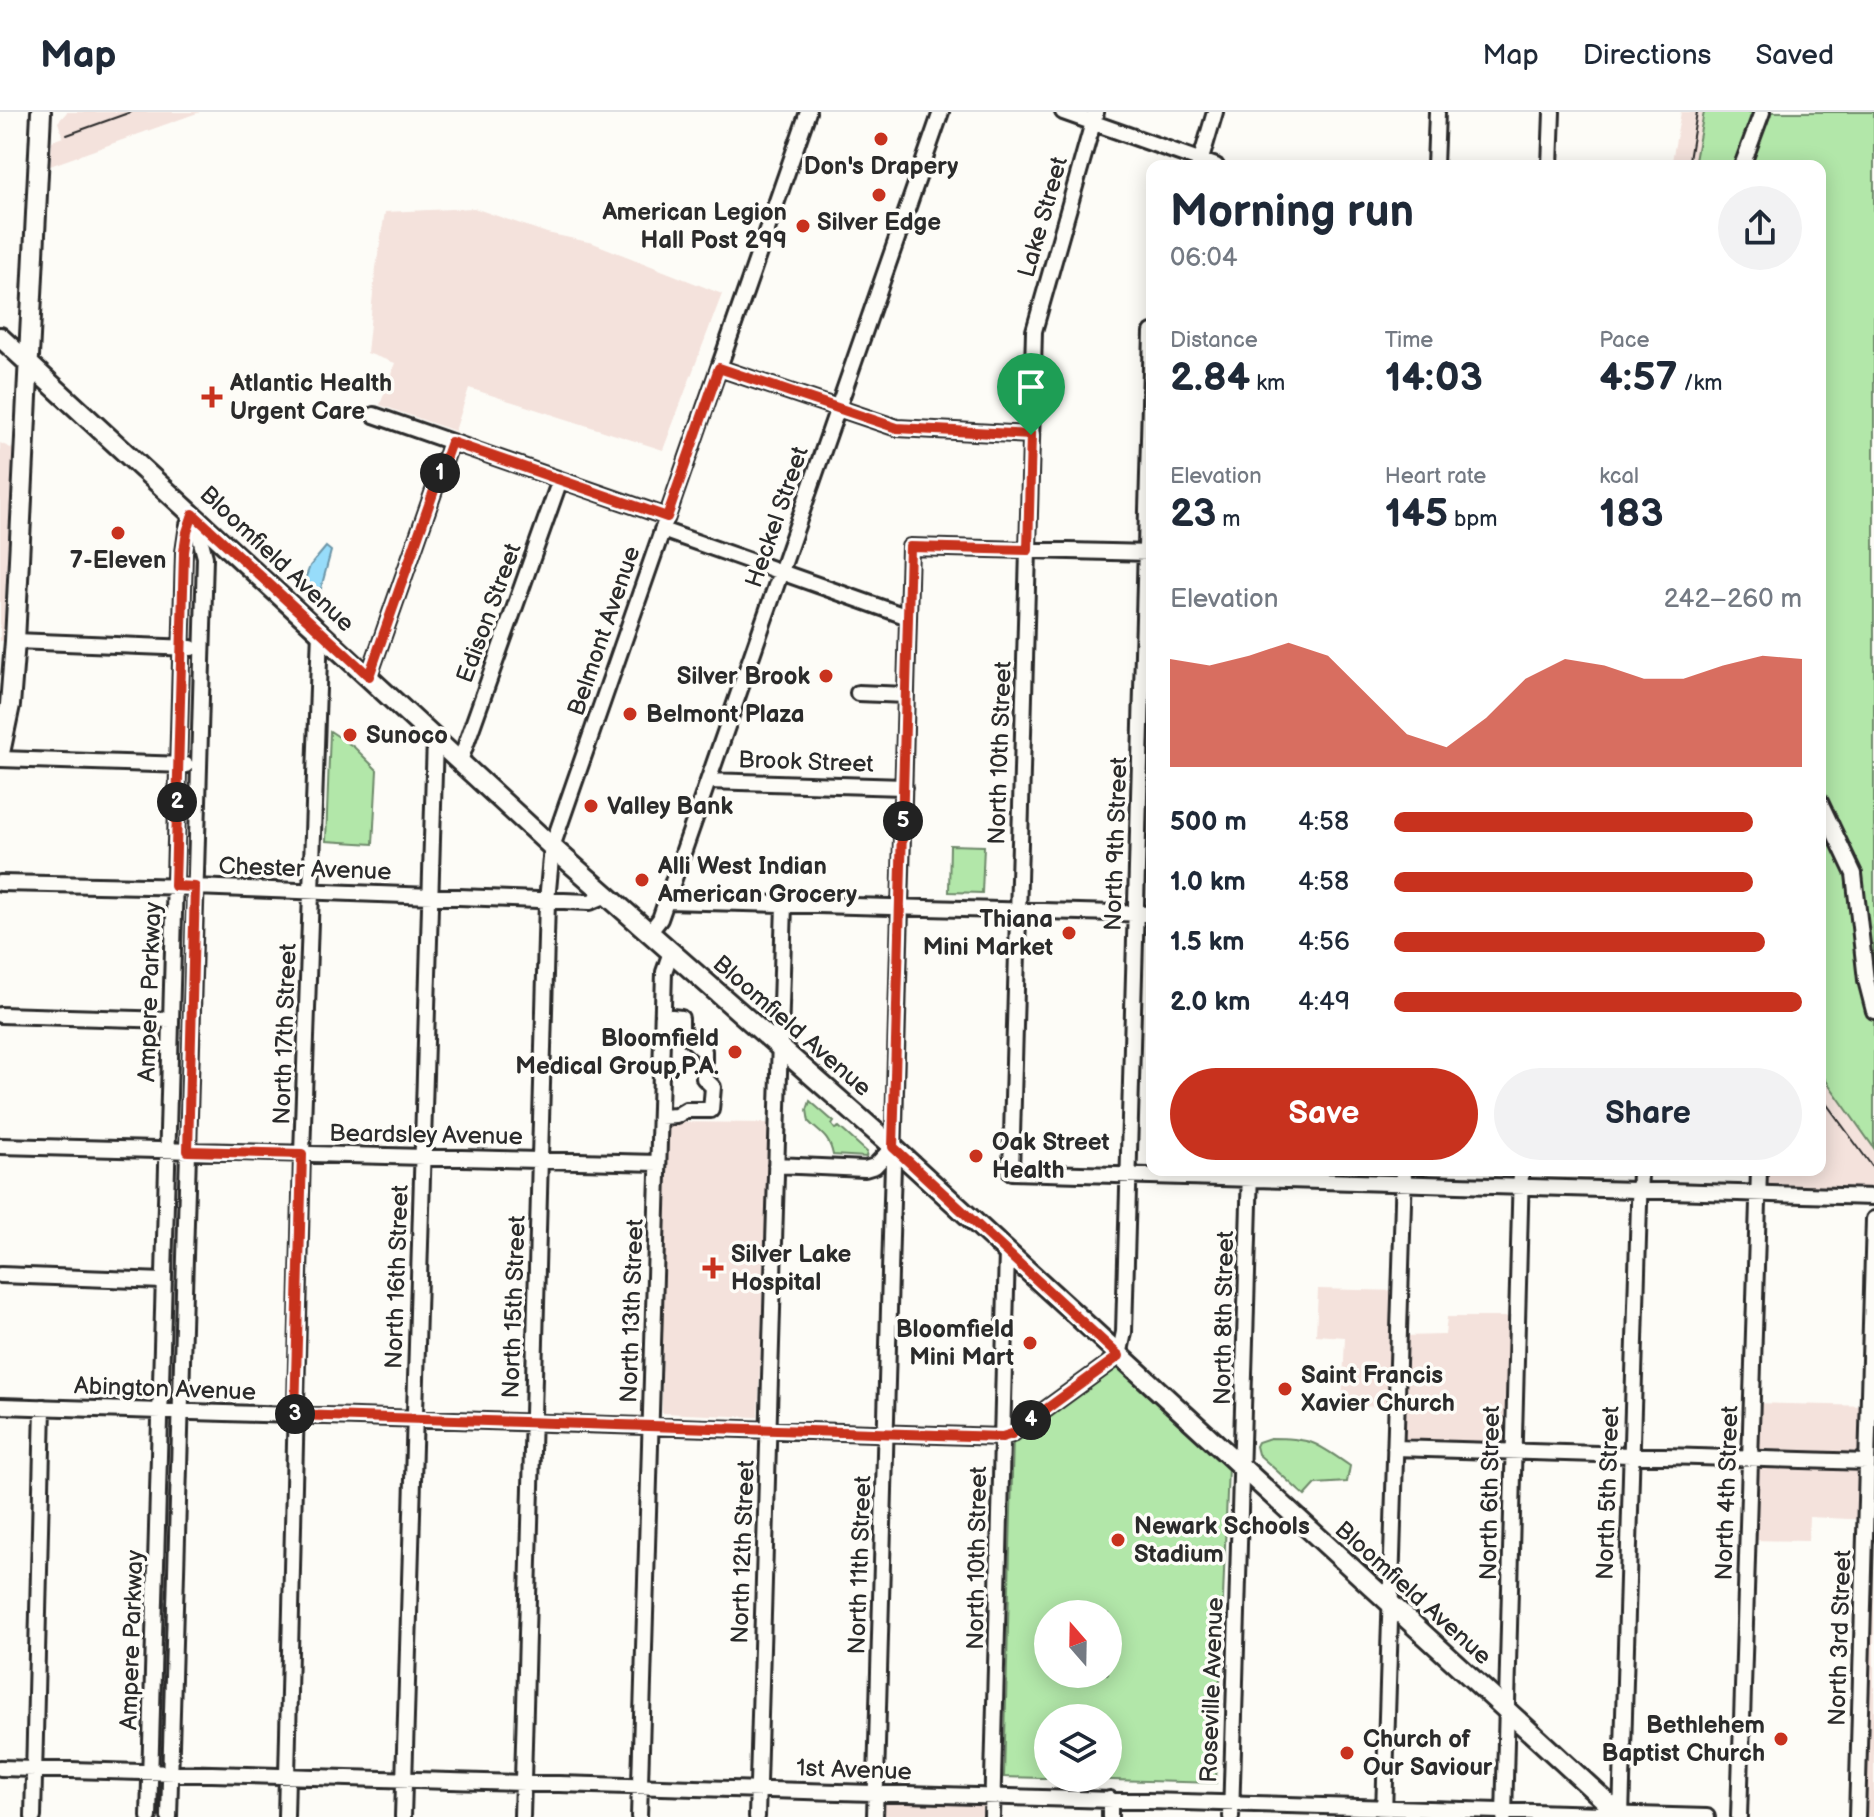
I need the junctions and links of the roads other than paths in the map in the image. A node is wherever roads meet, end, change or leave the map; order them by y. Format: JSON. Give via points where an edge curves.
{"nodes":[{"id":1,"x":41,"y":112,"type":"edge"},
{"id":2,"x":808,"y":112,"type":"edge"},
{"id":3,"x":941,"y":112,"type":"edge"},
{"id":4,"x":1063,"y":112,"type":"edge"},
{"id":5,"x":1215,"y":112,"type":"edge"},
{"id":6,"x":1437,"y":112,"type":"edge"},
{"id":7,"x":1552,"y":112,"type":"edge"},
{"id":8,"x":1762,"y":112,"type":"edge"},
{"id":9,"x":1094,"y":117,"type":"edge"},
{"id":10,"x":1193,"y":160,"type":"edge"},
{"id":11,"x":1201,"y":160,"type":"edge"},
{"id":12,"x":1435,"y":160,"type":"edge"},
{"id":13,"x":1550,"y":160,"type":"edge"},
{"id":14,"x":1744,"y":160,"type":"edge"},
{"id":15,"x":1034,"y":335,"type":"joint"},
{"id":16,"x":0,"y":337,"type":"edge"},
{"id":17,"x":29,"y":363,"type":"junction"},
{"id":18,"x":719,"y":368,"type":"junction"},
{"id":19,"x":837,"y":408,"type":"junction"},
{"id":20,"x":374,"y":415,"type":"dead end"},
{"id":21,"x":1031,"y":435,"type":"junction"},
{"id":22,"x":451,"y":442,"type":"junction"},
{"id":23,"x":560,"y":480,"type":"junction"},
{"id":24,"x":193,"y":514,"type":"junction"},
{"id":25,"x":664,"y":524,"type":"junction"},
{"id":26,"x":1028,"y":550,"type":"junction"},
{"id":27,"x":1146,"y":553,"type":"edge"},
{"id":28,"x":781,"y":572,"type":"junction"},
{"id":29,"x":908,"y":617,"type":"junction"},
{"id":30,"x":320,"y":630,"type":"junction"},
{"id":31,"x":1146,"y":636,"type":"edge"},
{"id":32,"x":15,"y":641,"type":"junction"},
{"id":33,"x":182,"y":647,"type":"junction"},
{"id":34,"x":202,"y":648,"type":"junction"},
{"id":35,"x":369,"y":676,"type":"junction"},
{"id":36,"x":858,"y":693,"type":"dead end"},
{"id":37,"x":906,"y":695,"type":"junction"},
{"id":38,"x":3,"y":722,"type":"edge"},
{"id":39,"x":435,"y":738,"type":"junction"},
{"id":40,"x":0,"y":756,"type":"edge"},
{"id":41,"x":460,"y":761,"type":"junction"},
{"id":42,"x":178,"y":764,"type":"junction"},
{"id":43,"x":199,"y":765,"type":"junction"},
{"id":44,"x":708,"y":781,"type":"junction"},
{"id":45,"x":904,"y":787,"type":"junction"},
{"id":46,"x":1826,"y":815,"type":"edge"},
{"id":47,"x":552,"y":847,"type":"junction"},
{"id":48,"x":0,"y":883,"type":"edge"},
{"id":49,"x":175,"y":886,"type":"junction"},
{"id":50,"x":195,"y":887,"type":"junction"},
{"id":51,"x":312,"y":891,"type":"junction"},
{"id":52,"x":430,"y":895,"type":"junction"},
{"id":53,"x":607,"y":895,"type":"junction"},
{"id":54,"x":547,"y":901,"type":"junction"},
{"id":55,"x":666,"y":901,"type":"junction"},
{"id":56,"x":784,"y":904,"type":"junction"},
{"id":57,"x":900,"y":907,"type":"junction"},
{"id":58,"x":1017,"y":911,"type":"junction"},
{"id":59,"x":1136,"y":914,"type":"junction"},
{"id":60,"x":1146,"y":914,"type":"edge"},
{"id":61,"x":649,"y":933,"type":"junction"},
{"id":62,"x":671,"y":952,"type":"junction"},
{"id":63,"x":1874,"y":1011,"type":"edge"},
{"id":64,"x":0,"y":1015,"type":"edge"},
{"id":65,"x":663,"y":1016,"type":"junction"},
{"id":66,"x":171,"y":1020,"type":"junction"},
{"id":67,"x":779,"y":1045,"type":"junction"},
{"id":68,"x":660,"y":1117,"type":"junction"},
{"id":69,"x":0,"y":1146,"type":"edge"},
{"id":70,"x":893,"y":1147,"type":"junction"},
{"id":71,"x":167,"y":1150,"type":"junction"},
{"id":72,"x":188,"y":1151,"type":"junction"},
{"id":73,"x":302,"y":1154,"type":"junction"},
{"id":74,"x":423,"y":1157,"type":"junction"},
{"id":75,"x":540,"y":1160,"type":"junction"},
{"id":76,"x":658,"y":1163,"type":"junction"},
{"id":77,"x":776,"y":1165,"type":"junction"},
{"id":78,"x":1129,"y":1176,"type":"junction"},
{"id":79,"x":1146,"y":1176,"type":"edge"},
{"id":80,"x":1249,"y":1176,"type":"edge"},
{"id":81,"x":1326,"y":1176,"type":"edge"},
{"id":82,"x":1521,"y":1176,"type":"edge"},
{"id":83,"x":1640,"y":1176,"type":"edge"},
{"id":84,"x":1759,"y":1176,"type":"edge"},
{"id":85,"x":1404,"y":1177,"type":"edge"},
{"id":86,"x":1521,"y":1187,"type":"junction"},
{"id":87,"x":1640,"y":1190,"type":"junction"},
{"id":88,"x":1758,"y":1194,"type":"junction"},
{"id":89,"x":1874,"y":1197,"type":"edge"},
{"id":90,"x":1874,"y":1219,"type":"edge"},
{"id":91,"x":1007,"y":1252,"type":"junction"},
{"id":92,"x":0,"y":1275,"type":"edge"},
{"id":93,"x":164,"y":1281,"type":"junction"},
{"id":94,"x":1119,"y":1356,"type":"junction"},
{"id":95,"x":0,"y":1406,"type":"edge"},
{"id":96,"x":43,"y":1407,"type":"junction"},
{"id":97,"x":160,"y":1411,"type":"junction"},
{"id":98,"x":180,"y":1411,"type":"junction"},
{"id":99,"x":295,"y":1415,"type":"junction"},
{"id":100,"x":415,"y":1419,"type":"junction"},
{"id":101,"x":533,"y":1422,"type":"junction"},
{"id":102,"x":651,"y":1426,"type":"junction"},
{"id":103,"x":768,"y":1430,"type":"junction"},
{"id":104,"x":886,"y":1433,"type":"junction"},
{"id":105,"x":1002,"y":1437,"type":"junction"},
{"id":106,"x":1395,"y":1448,"type":"junction"},
{"id":107,"x":1512,"y":1451,"type":"junction"},
{"id":108,"x":1632,"y":1455,"type":"junction"},
{"id":109,"x":1750,"y":1459,"type":"junction"},
{"id":110,"x":1867,"y":1462,"type":"junction"},
{"id":111,"x":1241,"y":1468,"type":"junction"},
{"id":112,"x":1390,"y":1605,"type":"junction"},
{"id":113,"x":1507,"y":1710,"type":"junction"},
{"id":114,"x":0,"y":1768,"type":"edge"},
{"id":115,"x":34,"y":1769,"type":"junction"},
{"id":116,"x":150,"y":1772,"type":"junction"},
{"id":117,"x":170,"y":1773,"type":"junction"},
{"id":118,"x":287,"y":1776,"type":"junction"},
{"id":119,"x":404,"y":1779,"type":"junction"},
{"id":120,"x":524,"y":1783,"type":"junction"},
{"id":121,"x":640,"y":1786,"type":"junction"},
{"id":122,"x":758,"y":1789,"type":"junction"},
{"id":123,"x":876,"y":1792,"type":"junction"},
{"id":124,"x":993,"y":1796,"type":"junction"},
{"id":125,"x":1110,"y":1799,"type":"junction"},
{"id":126,"x":1231,"y":1810,"type":"edge"},
{"id":127,"x":1384,"y":1812,"type":"edge"},
{"id":128,"x":1504,"y":1814,"type":"edge"},
{"id":129,"x":1621,"y":1816,"type":"edge"},
{"id":130,"x":33,"y":1817,"type":"edge"},
{"id":131,"x":149,"y":1817,"type":"edge"},
{"id":132,"x":169,"y":1817,"type":"edge"},
{"id":133,"x":286,"y":1817,"type":"edge"},
{"id":134,"x":403,"y":1817,"type":"edge"},
{"id":135,"x":522,"y":1817,"type":"edge"},
{"id":136,"x":639,"y":1817,"type":"edge"},
{"id":137,"x":757,"y":1817,"type":"edge"},
{"id":138,"x":875,"y":1817,"type":"edge"},
{"id":139,"x":992,"y":1817,"type":"edge"},
{"id":140,"x":1110,"y":1817,"type":"edge"},
{"id":141,"x":1707,"y":1817,"type":"edge"},
{"id":142,"x":1739,"y":1817,"type":"edge"},
{"id":143,"x":1857,"y":1817,"type":"edge"}],
"edges":[{"from":1,"to":17,"type":"main road"},
{"from":2,"to":18,"type":"street","name":"Belmont Avenue"},
{"from":3,"to":19,"type":"street","name":"Heckel Street"},
{"from":4,"to":9,"type":"street"},
{"from":5,"to":11,"type":"street"},
{"from":6,"to":12,"type":"street"},
{"from":7,"to":13,"type":"street"},
{"from":8,"to":14,"type":"street"},
{"from":9,"to":10,"type":"street"},
{"from":9,"to":15,"type":"street","name":"Lake Street"},
{"from":15,"to":21,"type":"street","name":"North 10th Street"},
{"from":16,"to":17,"type":"main road","name":"Bloomfield Avenue"},
{"from":17,"to":24,"type":"main road","name":"Bloomfield Avenue"},
{"from":17,"to":32,"type":"main road"},
{"from":18,"to":19,"type":"street"},
{"from":18,"to":25,"type":"street","name":"Belmont Avenue"},
{"from":19,"to":21,"type":"street","via":[[902,429]]},
{"from":19,"to":28,"type":"street","name":"Heckel Street"},
{"from":20,"to":22,"type":"street"},
{"from":21,"to":26,"type":"street","name":"North 10th Street"},
{"from":22,"to":23,"type":"street"},
{"from":22,"to":35,"type":"street"},
{"from":23,"to":25,"type":"street"},
{"from":23,"to":41,"type":"street","name":"Edison Street"},
{"from":24,"to":30,"type":"main road","name":"Bloomfield Avenue"},
{"from":24,"to":33,"type":"street","name":"Ampere Parkway","via":[[184,552]]},
{"from":24,"to":34,"type":"street","name":"Ampere Parkway","via":[[205,557]]},
{"from":25,"to":28,"type":"street"},
{"from":25,"to":47,"type":"street","name":"Belmont Avenue"},
{"from":26,"to":27,"type":"street"},
{"from":26,"to":29,"type":"street","name":"North 11th Street","via":[[910,547]]},
{"from":26,"to":58,"type":"street","name":"North 10th Street"},
{"from":28,"to":29,"type":"street"},
{"from":28,"to":44,"type":"street","name":"Heckel Street"},
{"from":29,"to":37,"type":"street","name":"North 11th Street"},
{"from":30,"to":35,"type":"main road","name":"Bloomfield Avenue"},
{"from":30,"to":51,"type":"street","name":"North 17th Street"},
{"from":31,"to":59,"type":"street","name":"North 9th Street"},
{"from":32,"to":33,"type":"street"},
{"from":32,"to":38,"type":"main road"},
{"from":33,"to":34,"type":"street"},
{"from":33,"to":42,"type":"street","name":"Ampere Parkway"},
{"from":34,"to":43,"type":"street","name":"Ampere Parkway"},
{"from":35,"to":39,"type":"main road","name":"Bloomfield Avenue"},
{"from":36,"to":37,"type":"street"},
{"from":37,"to":45,"type":"street","name":"North 11th Street"},
{"from":38,"to":40,"type":"main road"},
{"from":39,"to":41,"type":"main road","name":"Bloomfield Avenue"},
{"from":39,"to":52,"type":"street","name":"North 16th Street"},
{"from":40,"to":42,"type":"street"},
{"from":41,"to":47,"type":"main road","name":"Bloomfield Avenue"},
{"from":42,"to":43,"type":"street"},
{"from":42,"to":49,"type":"street","name":"Ampere Parkway"},
{"from":43,"to":50,"type":"street","name":"Ampere Parkway"},
{"from":44,"to":45,"type":"street","name":"Brook Street"},
{"from":44,"to":55,"type":"street","name":"Heckel Street"},
{"from":45,"to":57,"type":"street","name":"North 11th Street"},
{"from":46,"to":63,"type":"street","via":[[1854,874]]},
{"from":47,"to":53,"type":"main road","name":"Bloomfield Avenue"},
{"from":47,"to":54,"type":"street","name":"North 15th Street"},
{"from":48,"to":49,"type":"street","name":"Chester Avenue"},
{"from":49,"to":50,"type":"street","name":"Chester Avenue"},
{"from":49,"to":66,"type":"street","name":"Ampere Parkway"},
{"from":50,"to":51,"type":"street","name":"Chester Avenue"},
{"from":50,"to":72,"type":"street","name":"Ampere Parkway"},
{"from":51,"to":52,"type":"street","name":"Chester Avenue"},
{"from":51,"to":73,"type":"street","name":"North 17th Street"},
{"from":52,"to":54,"type":"street","name":"Chester Avenue"},
{"from":52,"to":74,"type":"street","name":"North 16th Street"},
{"from":53,"to":54,"type":"street","name":"Chester Avenue","via":[[590,902]]},
{"from":53,"to":61,"type":"main road","name":"Bloomfield Avenue"},
{"from":54,"to":75,"type":"street","name":"North 15th Street"},
{"from":55,"to":56,"type":"street"},
{"from":55,"to":61,"type":"street","name":"Heckel Street"},
{"from":56,"to":57,"type":"street"},
{"from":56,"to":67,"type":"street","name":"North 12th Street"},
{"from":57,"to":58,"type":"street"},
{"from":57,"to":70,"type":"street","name":"North 11th Street"},
{"from":58,"to":59,"type":"street"},
{"from":58,"to":78,"type":"street","name":"North 10th Street","via":[[1011,1172]]},
{"from":59,"to":60,"type":"street"},
{"from":59,"to":78,"type":"street","name":"North 9th Street"},
{"from":61,"to":62,"type":"main road","name":"Bloomfield Avenue"},
{"from":62,"to":65,"type":"street","name":"North 13th Street","via":[[664,972]]},
{"from":62,"to":67,"type":"main road","name":"Bloomfield Avenue"},
{"from":64,"to":66,"type":"street"},
{"from":65,"to":68,"type":"street","name":"North 13th Street"},
{"from":65,"to":68,"type":"street","via":[[681,1018],[681,1030],[704,1051],[704,1078],[713,1087],[711,1110]]},
{"from":66,"to":71,"type":"street","name":"Ampere Parkway"},
{"from":67,"to":70,"type":"main road","name":"Bloomfield Avenue"},
{"from":67,"to":77,"type":"street","name":"North 12th Street"},
{"from":68,"to":76,"type":"street","name":"North 13th Street"},
{"from":69,"to":71,"type":"street","name":"Beardsley Avenue"},
{"from":70,"to":77,"type":"street","via":[[865,1169]]},
{"from":70,"to":91,"type":"main road","name":"Bloomfield Avenue"},
{"from":70,"to":104,"type":"street","name":"North 11th Street"},
{"from":71,"to":72,"type":"street","name":"Beardsley Avenue"},
{"from":71,"to":93,"type":"street","name":"Ampere Parkway"},
{"from":72,"to":73,"type":"street","name":"Beardsley Avenue"},
{"from":72,"to":98,"type":"street","name":"Ampere Parkway"},
{"from":73,"to":74,"type":"street","name":"Beardsley Avenue"},
{"from":73,"to":99,"type":"street","name":"North 17th Street"},
{"from":74,"to":75,"type":"street","name":"Beardsley Avenue"},
{"from":74,"to":100,"type":"street","name":"North 16th Street"},
{"from":75,"to":76,"type":"street","name":"Beardsley Avenue"},
{"from":75,"to":101,"type":"street","name":"North 15th Street"},
{"from":76,"to":102,"type":"street","name":"North 13th Street"},
{"from":77,"to":103,"type":"street","name":"North 12th Street"},
{"from":78,"to":79,"type":"street"},
{"from":78,"to":94,"type":"street","name":"North 9th Street","via":[[1124,1340]]},
{"from":80,"to":111,"type":"street","name":"North 8th Street"},
{"from":81,"to":85,"type":"street"},
{"from":82,"to":86,"type":"street","name":"North 6th Street"},
{"from":83,"to":87,"type":"street","name":"North 5th Street"},
{"from":84,"to":88,"type":"street","name":"North 4th Street"},
{"from":85,"to":86,"type":"street"},
{"from":85,"to":106,"type":"street"},
{"from":86,"to":87,"type":"street"},
{"from":86,"to":107,"type":"street","name":"North 6th Street"},
{"from":87,"to":88,"type":"street"},
{"from":87,"to":108,"type":"street","name":"North 5th Street"},
{"from":88,"to":89,"type":"street"},
{"from":88,"to":109,"type":"street","name":"North 4th Street"},
{"from":90,"to":110,"type":"street","name":"North 3rd Street"},
{"from":91,"to":94,"type":"main road","name":"Bloomfield Avenue"},
{"from":91,"to":105,"type":"street","name":"North 10th Street"},
{"from":92,"to":93,"type":"street"},
{"from":93,"to":97,"type":"street","name":"Ampere Parkway"},
{"from":94,"to":105,"type":"street"},
{"from":94,"to":111,"type":"main road","name":"Bloomfield Avenue"},
{"from":95,"to":96,"type":"street","name":"Abington Avenue"},
{"from":96,"to":97,"type":"street","name":"Abington Avenue"},
{"from":96,"to":115,"type":"street"},
{"from":97,"to":98,"type":"street","name":"Abington Avenue"},
{"from":97,"to":116,"type":"street","name":"Ampere Parkway"},
{"from":98,"to":99,"type":"street","name":"Abington Avenue"},
{"from":98,"to":117,"type":"street","name":"Ampere Parkway"},
{"from":99,"to":100,"type":"street","name":"Abington Avenue"},
{"from":99,"to":118,"type":"street","name":"North 17th Street"},
{"from":100,"to":101,"type":"street","name":"Abington Avenue"},
{"from":100,"to":119,"type":"street","name":"North 16th Street"},
{"from":101,"to":102,"type":"street","name":"Abington Avenue"},
{"from":101,"to":120,"type":"street","name":"North 15th Street"},
{"from":102,"to":103,"type":"street","name":"Abington Avenue"},
{"from":102,"to":121,"type":"street","name":"North 13th Street"},
{"from":103,"to":104,"type":"street","name":"Abington Avenue"},
{"from":103,"to":122,"type":"street","name":"North 12th Street"},
{"from":104,"to":105,"type":"street","name":"Abington Avenue"},
{"from":104,"to":123,"type":"street","name":"North 11th Street"},
{"from":105,"to":124,"type":"street","name":"North 10th Street"},
{"from":106,"to":107,"type":"street"},
{"from":106,"to":112,"type":"street"},
{"from":107,"to":108,"type":"street"},
{"from":107,"to":113,"type":"street","name":"North 6th Street"},
{"from":108,"to":109,"type":"street"},
{"from":108,"to":129,"type":"street","name":"North 5th Street"},
{"from":109,"to":110,"type":"street"},
{"from":109,"to":142,"type":"street","name":"North 4th Street"},
{"from":110,"to":143,"type":"street","name":"North 3rd Street"},
{"from":111,"to":112,"type":"main road","name":"Bloomfield Avenue"},
{"from":111,"to":126,"type":"street","name":"Roseville Avenue"},
{"from":112,"to":113,"type":"main road","name":"Bloomfield Avenue"},
{"from":112,"to":127,"type":"street"},
{"from":113,"to":128,"type":"street","name":"North 6th Street"},
{"from":113,"to":129,"type":"main road","name":"Bloomfield Avenue"},
{"from":114,"to":115,"type":"street","name":"1st Avenue"},
{"from":115,"to":116,"type":"street","name":"1st Avenue"},
{"from":115,"to":130,"type":"street"},
{"from":116,"to":117,"type":"street","name":"1st Avenue"},
{"from":116,"to":131,"type":"street","name":"Ampere Parkway"},
{"from":117,"to":118,"type":"street","name":"1st Avenue"},
{"from":117,"to":132,"type":"street","name":"Ampere Parkway"},
{"from":118,"to":119,"type":"street","name":"1st Avenue"},
{"from":118,"to":133,"type":"street","name":"North 17th Street"},
{"from":119,"to":120,"type":"street","name":"1st Avenue"},
{"from":119,"to":134,"type":"street","name":"North 16th Street"},
{"from":120,"to":121,"type":"street","name":"1st Avenue"},
{"from":120,"to":135,"type":"street","name":"North 15th Street"},
{"from":121,"to":122,"type":"street","name":"1st Avenue"},
{"from":121,"to":136,"type":"street","name":"North 13th Street"},
{"from":122,"to":123,"type":"street","name":"1st Avenue"},
{"from":122,"to":137,"type":"street","name":"North 12th Street"},
{"from":123,"to":124,"type":"street","name":"1st Avenue"},
{"from":123,"to":138,"type":"street","name":"North 11th Street"},
{"from":124,"to":125,"type":"street","name":"1st Avenue"},
{"from":124,"to":139,"type":"street","name":"North 10th Street"},
{"from":125,"to":126,"type":"street","name":"1st Avenue"},
{"from":125,"to":140,"type":"street"},
{"from":126,"to":127,"type":"street","name":"1st Avenue"},
{"from":127,"to":128,"type":"street","name":"1st Avenue"},
{"from":128,"to":129,"type":"street","name":"1st Avenue"},
{"from":129,"to":141,"type":"street","name":"1st Avenue"}]}
